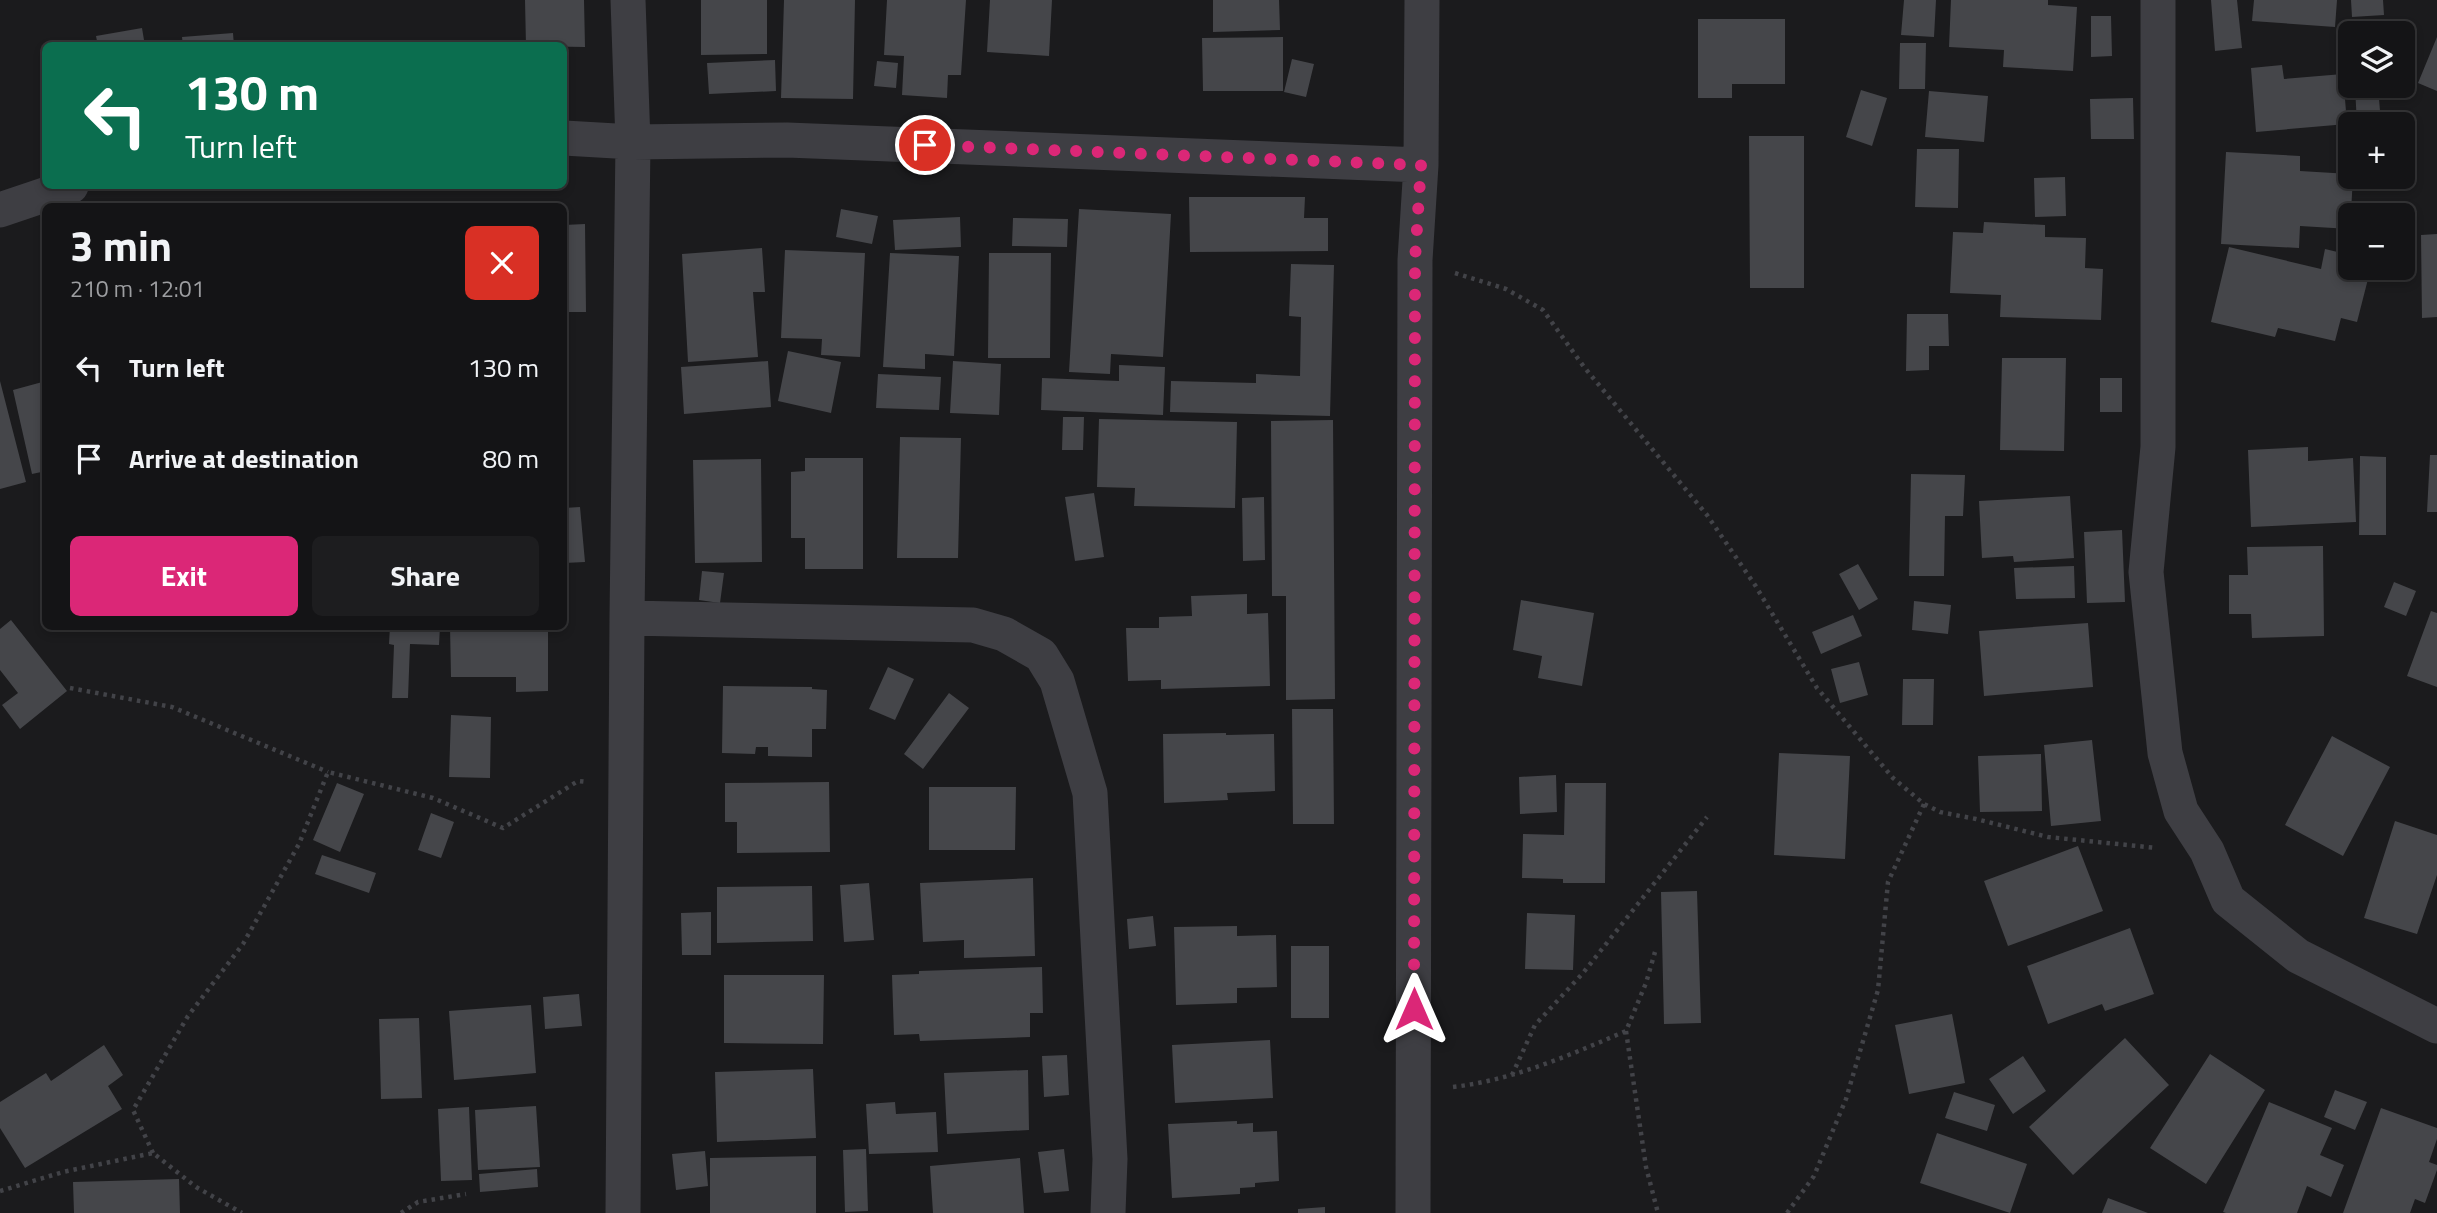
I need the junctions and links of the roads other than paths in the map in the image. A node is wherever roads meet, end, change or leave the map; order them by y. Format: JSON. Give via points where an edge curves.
{"nodes":[{"id":1,"x":628,"y":0,"type":"edge"},
{"id":2,"x":1422,"y":0,"type":"edge"},
{"id":3,"x":2158,"y":0,"type":"edge"},
{"id":4,"x":567,"y":138,"type":"edge"},
{"id":5,"x":634,"y":142,"type":"junction"},
{"id":6,"x":1421,"y":165,"type":"junction"},
{"id":7,"x":62,"y":189,"type":"edge"},
{"id":8,"x":0,"y":210,"type":"edge"},
{"id":9,"x":627,"y":618,"type":"junction"},
{"id":10,"x":2437,"y":1026,"type":"edge"},
{"id":11,"x":623,"y":1213,"type":"edge"},
{"id":12,"x":1108,"y":1213,"type":"edge"},
{"id":13,"x":1413,"y":1213,"type":"edge"}],
"edges":[{"from":1,"to":5,"type":"street"},
{"from":2,"to":6,"type":"street"},
{"from":3,"to":10,"type":"street","via":[[2158,447],[2146,572],[2165,753],[2181,811],[2207,851],[2228,900],[2298,956]]},
{"from":4,"to":5,"type":"street"},
{"from":5,"to":6,"type":"street","via":[[787,140]]},
{"from":5,"to":9,"type":"street"},
{"from":6,"to":13,"type":"street","via":[[1415,260]]},
{"from":7,"to":8,"type":"street"},
{"from":9,"to":11,"type":"street"},
{"from":9,"to":12,"type":"street","via":[[973,625],[1004,634],[1041,655],[1057,681],[1090,793],[1110,1159]]}]}
